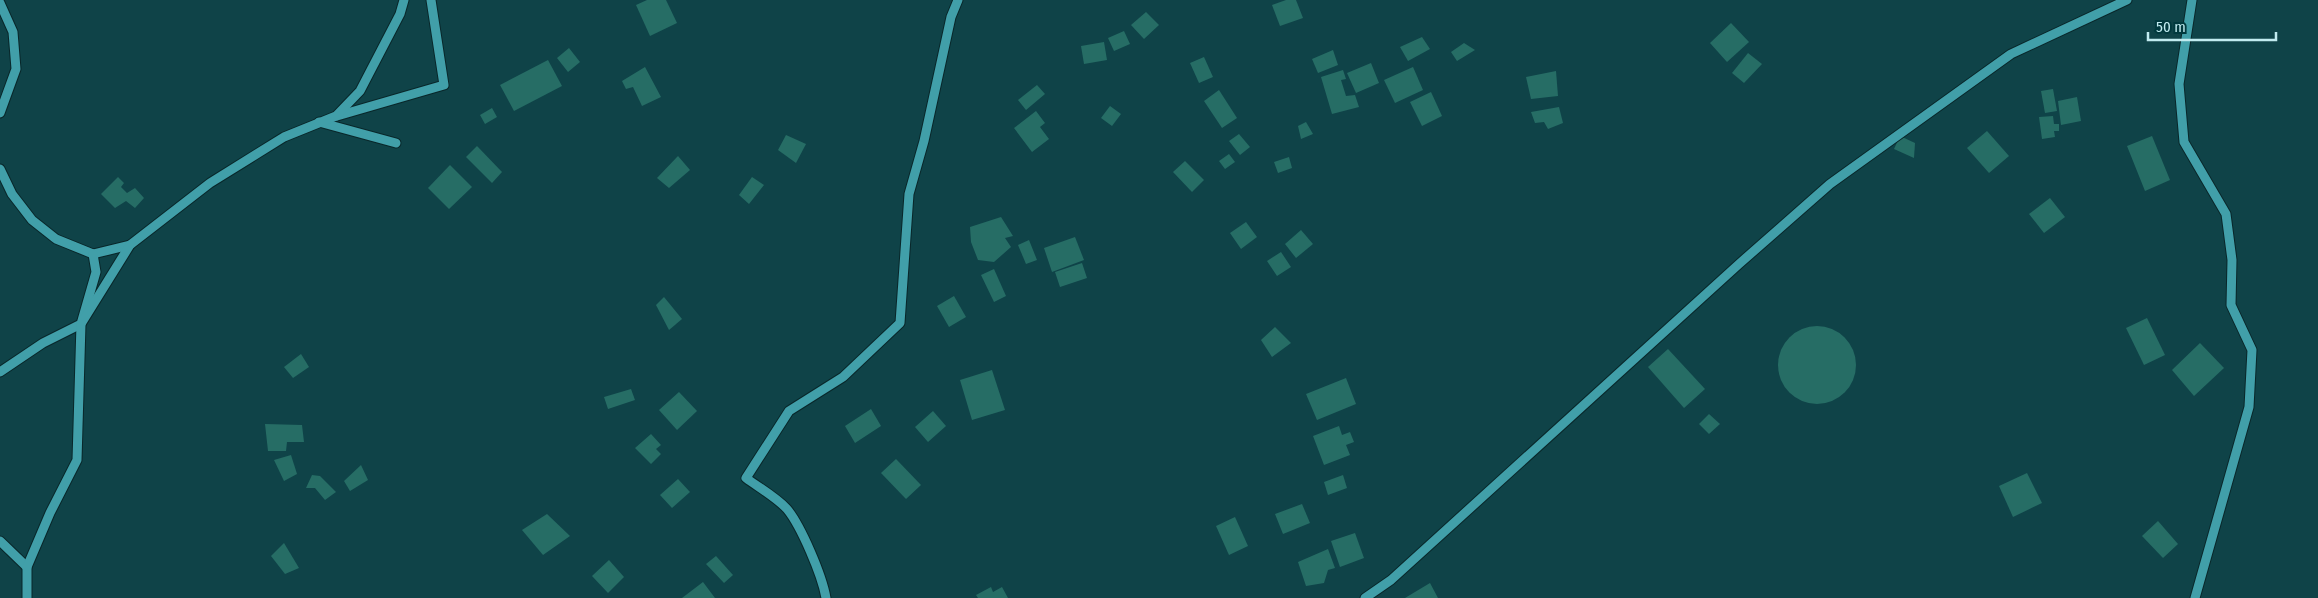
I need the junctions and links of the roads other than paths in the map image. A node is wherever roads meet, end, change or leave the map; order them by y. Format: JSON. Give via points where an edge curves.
{"nodes":[{"id":1,"x":404,"y":0,"type":"edge"},
{"id":2,"x":431,"y":0,"type":"edge"},
{"id":3,"x":958,"y":0,"type":"edge"},
{"id":4,"x":2127,"y":0,"type":"edge"},
{"id":5,"x":2192,"y":0,"type":"edge"},
{"id":6,"x":0,"y":3,"type":"edge"},
{"id":7,"x":0,"y":113,"type":"edge"},
{"id":8,"x":336,"y":116,"type":"junction"},
{"id":9,"x":319,"y":122,"type":"junction"},
{"id":10,"x":396,"y":143,"type":"dead end"},
{"id":11,"x":0,"y":168,"type":"edge"},
{"id":12,"x":130,"y":245,"type":"junction"},
{"id":13,"x":93,"y":254,"type":"junction"},
{"id":14,"x":81,"y":324,"type":"junction"},
{"id":15,"x":0,"y":372,"type":"edge"},
{"id":16,"x":0,"y":541,"type":"edge"},
{"id":17,"x":27,"y":567,"type":"junction"},
{"id":18,"x":27,"y":598,"type":"edge"},
{"id":19,"x":826,"y":598,"type":"edge"},
{"id":20,"x":1365,"y":598,"type":"edge"},
{"id":21,"x":2195,"y":598,"type":"edge"}],
"edges":[{"from":1,"to":8,"type":"street","via":[[360,92]]},
{"from":2,"to":8,"type":"street","via":[[444,86]]},
{"from":3,"to":19,"type":"street","via":[[951,17],[909,194],[900,323],[843,377],[789,411],[746,478],[786,508],[808,546]]},
{"from":4,"to":20,"type":"street","via":[[2012,54],[1830,184],[1398,574]]},
{"from":5,"to":21,"type":"street","via":[[2179,84],[2184,142],[2226,214],[2232,260],[2231,305],[2252,350],[2248,407]]},
{"from":6,"to":7,"type":"street","via":[[13,32],[16,69]]},
{"from":8,"to":9,"type":"street"},
{"from":9,"to":10,"type":"street"},
{"from":9,"to":12,"type":"street","via":[[284,137],[210,183]]},
{"from":11,"to":13,"type":"street","via":[[12,194],[32,220],[56,239]]},
{"from":12,"to":13,"type":"street"},
{"from":12,"to":14,"type":"street"},
{"from":13,"to":14,"type":"street","via":[[96,272]]},
{"from":14,"to":15,"type":"street","via":[[43,343]]},
{"from":14,"to":17,"type":"street","via":[[77,460]]},
{"from":16,"to":17,"type":"street"},
{"from":17,"to":18,"type":"street"}]}
